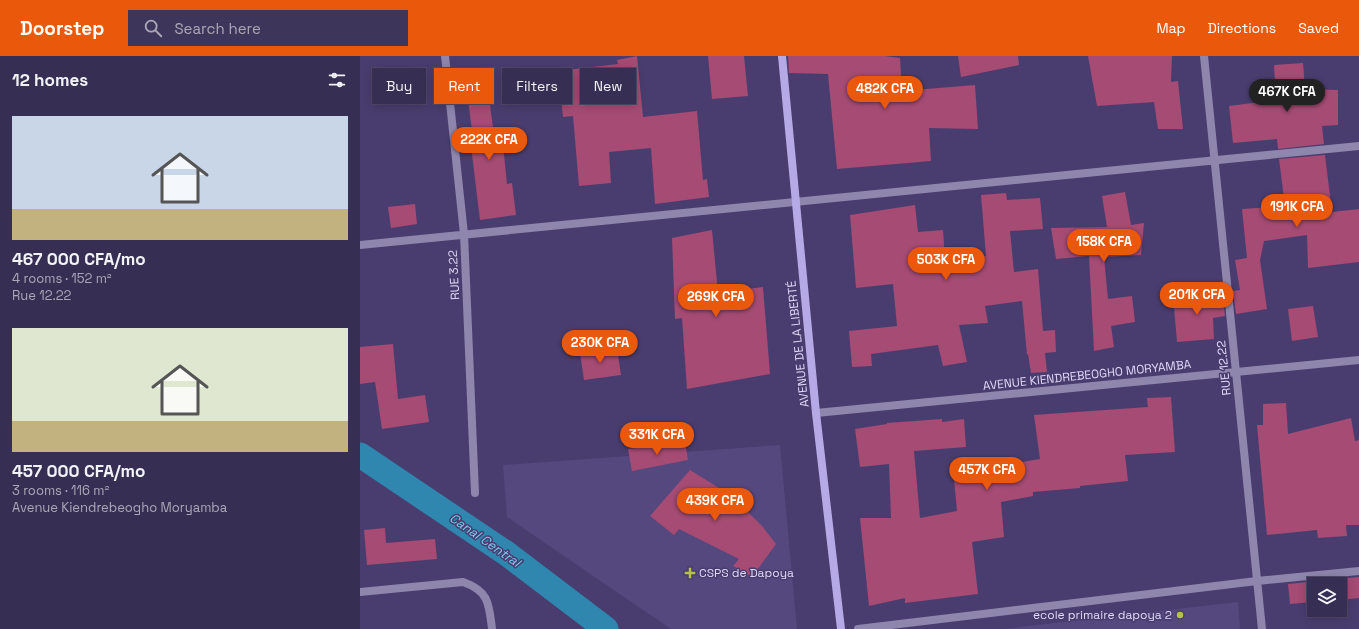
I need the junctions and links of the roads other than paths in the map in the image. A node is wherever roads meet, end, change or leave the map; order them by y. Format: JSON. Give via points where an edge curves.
{"nodes":[{"id":1,"x":445,"y":56,"type":"edge"},
{"id":2,"x":782,"y":56,"type":"edge"},
{"id":3,"x":1204,"y":56,"type":"edge"},
{"id":4,"x":1359,"y":146,"type":"edge"},
{"id":5,"x":1214,"y":161,"type":"junction"},
{"id":6,"x":797,"y":202,"type":"junction"},
{"id":7,"x":464,"y":234,"type":"junction"},
{"id":8,"x":360,"y":245,"type":"edge"},
{"id":9,"x":1359,"y":360,"type":"edge"},
{"id":10,"x":1236,"y":372,"type":"junction"},
{"id":11,"x":816,"y":413,"type":"junction"},
{"id":12,"x":475,"y":493,"type":"dead end"},
{"id":13,"x":1359,"y":571,"type":"edge"},
{"id":14,"x":1257,"y":581,"type":"junction"},
{"id":15,"x":360,"y":592,"type":"edge"},
{"id":16,"x":492,"y":629,"type":"edge"},
{"id":17,"x":841,"y":629,"type":"edge"},
{"id":18,"x":858,"y":629,"type":"edge"},
{"id":19,"x":1262,"y":629,"type":"edge"}],
"edges":[{"from":1,"to":7,"type":"street","name":"RUE 3.22"},
{"from":2,"to":6,"type":"main road","name":"AVENUE DE LA LIBERTÉ"},
{"from":3,"to":5,"type":"street","name":"RUE 12.22"},
{"from":4,"to":5,"type":"street"},
{"from":5,"to":6,"type":"street"},
{"from":5,"to":10,"type":"street","name":"RUE 12.22"},
{"from":6,"to":7,"type":"street"},
{"from":6,"to":11,"type":"main road","name":"AVENUE DE LA LIBERTÉ"},
{"from":7,"to":8,"type":"street"},
{"from":7,"to":12,"type":"street","name":"RUE 3.22"},
{"from":9,"to":10,"type":"street","name":"AVENUE KIENDREBEOGHO MORYAMBA"},
{"from":10,"to":11,"type":"street","name":"AVENUE KIENDREBEOGHO MORYAMBA"},
{"from":10,"to":14,"type":"street","name":"RUE 12.22"},
{"from":11,"to":17,"type":"main road","name":"AVENUE DE LA LIBERTÉ"},
{"from":13,"to":14,"type":"street"},
{"from":14,"to":18,"type":"street"},
{"from":14,"to":19,"type":"street","name":"RUE 12.22"},
{"from":15,"to":16,"type":"street","via":[[463,582],[484,594],[490,606]]}]}
